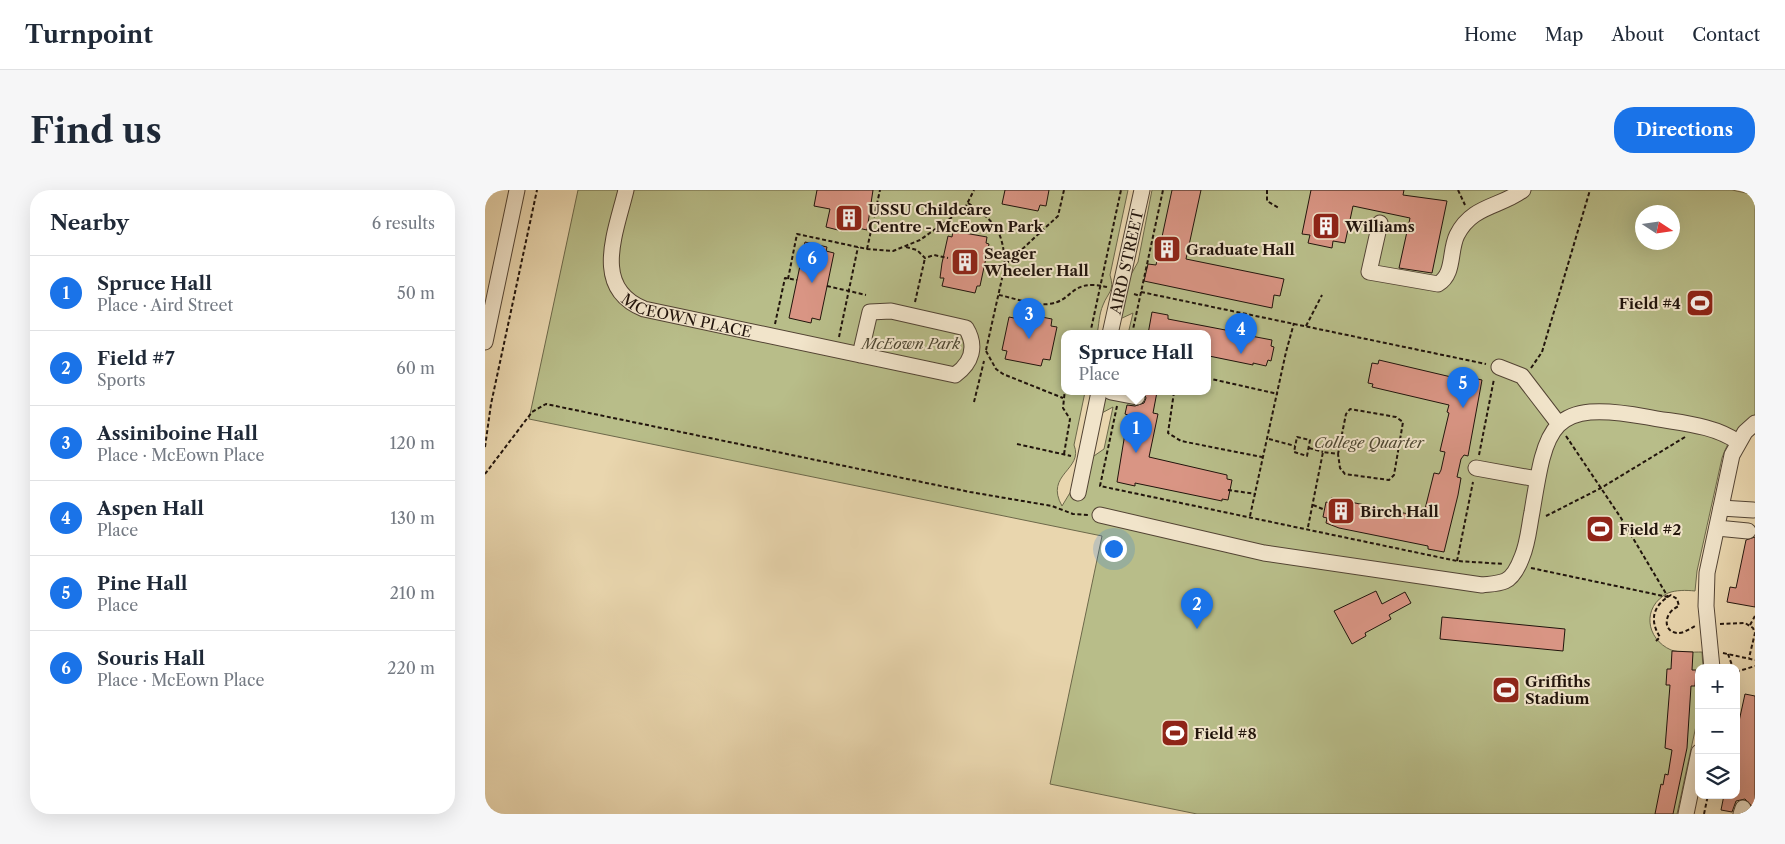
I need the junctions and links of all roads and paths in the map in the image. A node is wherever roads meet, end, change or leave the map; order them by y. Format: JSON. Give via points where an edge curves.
{"nodes":[{"id":1,"x":517,"y":190,"type":"edge"},
{"id":2,"x":537,"y":190,"type":"edge"},
{"id":3,"x":626,"y":190,"type":"edge"},
{"id":4,"x":880,"y":190,"type":"edge"},
{"id":5,"x":974,"y":190,"type":"edge"},
{"id":6,"x":1064,"y":190,"type":"edge"},
{"id":7,"x":1121,"y":190,"type":"edge"},
{"id":8,"x":1142,"y":190,"type":"edge"},
{"id":9,"x":1163,"y":190,"type":"edge"},
{"id":10,"x":1267,"y":190,"type":"edge"},
{"id":11,"x":1523,"y":190,"type":"edge"},
{"id":12,"x":1590,"y":190,"type":"edge"},
{"id":13,"x":968,"y":202,"type":"junction"},
{"id":14,"x":1279,"y":208,"type":"dead end"},
{"id":15,"x":1379,"y":223,"type":"dead end"},
{"id":16,"x":858,"y":247,"type":"junction"},
{"id":17,"x":906,"y":247,"type":"junction"},
{"id":18,"x":867,"y":250,"type":"junction"},
{"id":19,"x":925,"y":258,"type":"junction"},
{"id":20,"x":948,"y":258,"type":"dead end"},
{"id":21,"x":1005,"y":265,"type":"junction"},
{"id":22,"x":788,"y":279,"type":"junction"},
{"id":23,"x":797,"y":280,"type":"dead end"},
{"id":24,"x":827,"y":286,"type":"dead end"},
{"id":25,"x":1101,"y":286,"type":"junction"},
{"id":26,"x":1119,"y":290,"type":"junction"},
{"id":27,"x":849,"y":291,"type":"junction"},
{"id":28,"x":1141,"y":292,"type":"junction"},
{"id":29,"x":866,"y":295,"type":"dead end"},
{"id":30,"x":999,"y":295,"type":"junction"},
{"id":31,"x":1140,"y":296,"type":"junction"},
{"id":32,"x":1322,"y":296,"type":"dead end"},
{"id":33,"x":912,"y":316,"type":"junction"},
{"id":34,"x":1294,"y":324,"type":"junction"},
{"id":35,"x":1306,"y":326,"type":"junction"},
{"id":36,"x":1091,"y":330,"type":"edge"},
{"id":37,"x":1112,"y":330,"type":"edge"},
{"id":38,"x":1133,"y":330,"type":"edge"},
{"id":39,"x":772,"y":336,"type":"junction"},
{"id":40,"x":485,"y":342,"type":"edge"},
{"id":41,"x":836,"y":349,"type":"junction"},
{"id":42,"x":986,"y":352,"type":"junction"},
{"id":43,"x":860,"y":355,"type":"junction"},
{"id":44,"x":1499,"y":367,"type":"joint"},
{"id":45,"x":1522,"y":376,"type":"junction"},
{"id":46,"x":1211,"y":379,"type":"edge"},
{"id":47,"x":1278,"y":394,"type":"junction"},
{"id":48,"x":1064,"y":395,"type":"edge"},
{"id":49,"x":1098,"y":395,"type":"edge"},
{"id":50,"x":1115,"y":395,"type":"edge"},
{"id":51,"x":1126,"y":395,"type":"edge"},
{"id":52,"x":1174,"y":395,"type":"edge"},
{"id":53,"x":1137,"y":397,"type":"dead end"},
{"id":54,"x":1063,"y":398,"type":"junction"},
{"id":55,"x":974,"y":402,"type":"dead end"},
{"id":56,"x":1557,"y":423,"type":"junction"},
{"id":57,"x":1755,"y":423,"type":"edge"},
{"id":58,"x":1699,"y":427,"type":"junction"},
{"id":59,"x":1269,"y":439,"type":"junction"},
{"id":60,"x":1738,"y":442,"type":"junction"},
{"id":61,"x":1017,"y":444,"type":"dead end"},
{"id":62,"x":1295,"y":446,"type":"junction"},
{"id":63,"x":485,"y":447,"type":"edge"},
{"id":64,"x":1309,"y":448,"type":"junction"},
{"id":65,"x":1323,"y":452,"type":"junction"},
{"id":66,"x":1064,"y":454,"type":"junction"},
{"id":67,"x":1338,"y":454,"type":"junction"},
{"id":68,"x":1263,"y":458,"type":"junction"},
{"id":69,"x":1085,"y":459,"type":"junction"},
{"id":70,"x":1105,"y":464,"type":"junction"},
{"id":71,"x":1476,"y":468,"type":"dead end"},
{"id":72,"x":485,"y":474,"type":"edge"},
{"id":73,"x":1537,"y":479,"type":"junction"},
{"id":74,"x":1601,"y":488,"type":"junction"},
{"id":75,"x":1228,"y":490,"type":"dead end"},
{"id":76,"x":1077,"y":493,"type":"dead end"},
{"id":77,"x":1256,"y":494,"type":"junction"},
{"id":78,"x":1313,"y":505,"type":"junction"},
{"id":79,"x":1721,"y":508,"type":"junction"},
{"id":80,"x":1325,"y":510,"type":"dead end"},
{"id":81,"x":1753,"y":510,"type":"dead end"},
{"id":82,"x":1100,"y":516,"type":"joint"},
{"id":83,"x":1250,"y":516,"type":"junction"},
{"id":84,"x":1530,"y":524,"type":"junction"},
{"id":85,"x":1308,"y":528,"type":"junction"},
{"id":86,"x":1717,"y":528,"type":"junction"},
{"id":87,"x":1749,"y":530,"type":"dead end"},
{"id":88,"x":1519,"y":565,"type":"junction"},
{"id":89,"x":1755,"y":616,"type":"edge"},
{"id":90,"x":1749,"y":625,"type":"dead end"},
{"id":91,"x":1711,"y":650,"type":"junction"},
{"id":92,"x":1728,"y":654,"type":"junction"},
{"id":93,"x":1755,"y":660,"type":"edge"},
{"id":94,"x":1712,"y":664,"type":"edge"},
{"id":95,"x":1732,"y":664,"type":"edge"},
{"id":96,"x":1755,"y":666,"type":"edge"},
{"id":97,"x":1740,"y":671,"type":"edge"},
{"id":98,"x":1699,"y":754,"type":"edge"},
{"id":99,"x":1707,"y":799,"type":"edge"},
{"id":100,"x":1686,"y":814,"type":"edge"},
{"id":101,"x":1704,"y":814,"type":"edge"}],
"edges":[{"from":1,"to":40,"type":"street"},
{"from":2,"to":63,"type":"path","via":[[491,404]]},
{"from":3,"to":39,"type":"street","name":"MCEOWN PLACE","via":[[611,266],[614,283],[623,297],[644,309]]},
{"from":4,"to":18,"type":"path"},
{"from":5,"to":13,"type":"path"},
{"from":6,"to":21,"type":"path","via":[[1058,216]]},
{"from":7,"to":25,"type":"path"},
{"from":8,"to":26,"type":"street","name":"AIRD STREET"},
{"from":9,"to":28,"type":"path"},
{"from":10,"to":14,"type":"path","via":[[1267,201]]},
{"from":11,"to":15,"type":"street","via":[[1486,207],[1465,224],[1457,236],[1449,271],[1438,284],[1369,272]]},
{"from":12,"to":45,"type":"path","via":[[1542,352],[1538,361]]},
{"from":13,"to":17,"type":"path","via":[[965,208],[937,229]]},
{"from":13,"to":21,"type":"path","via":[[987,215],[1000,230]]},
{"from":16,"to":18,"type":"path"},
{"from":16,"to":22,"type":"path","via":[[797,234]]},
{"from":16,"to":27,"type":"path"},
{"from":17,"to":18,"type":"path","via":[[893,251]]},
{"from":17,"to":19,"type":"path","via":[[917,250]]},
{"from":19,"to":20,"type":"path","via":[[934,255]]},
{"from":19,"to":33,"type":"path"},
{"from":21,"to":30,"type":"path"},
{"from":22,"to":23,"type":"path"},
{"from":22,"to":39,"type":"path","via":[[785,278]]},
{"from":24,"to":27,"type":"path"},
{"from":25,"to":26,"type":"path"},
{"from":25,"to":30,"type":"path","via":[[1081,286],[1049,304]]},
{"from":25,"to":36,"type":"path"},
{"from":26,"to":31,"type":"path"},
{"from":26,"to":37,"type":"street","name":"AIRD STREET"},
{"from":27,"to":29,"type":"path"},
{"from":27,"to":41,"type":"path"},
{"from":28,"to":31,"type":"path"},
{"from":28,"to":34,"type":"path"},
{"from":30,"to":42,"type":"path"},
{"from":31,"to":38,"type":"path"},
{"from":32,"to":35,"type":"path"},
{"from":33,"to":43,"type":"street","name":"MCEOWN PLACE","via":[[870,312]]},
{"from":33,"to":43,"type":"street","name":"MCEOWN PLACE","via":[[966,328],[973,348],[969,362],[960,372],[955,375]]},
{"from":34,"to":35,"type":"path"},
{"from":34,"to":47,"type":"path"},
{"from":35,"to":44,"type":"path"},
{"from":39,"to":41,"type":"street","name":"MCEOWN PLACE"},
{"from":41,"to":43,"type":"street","name":"MCEOWN PLACE"},
{"from":42,"to":54,"type":"path","via":[[1003,374]]},
{"from":42,"to":55,"type":"path"},
{"from":44,"to":45,"type":"street"},
{"from":45,"to":56,"type":"street"},
{"from":46,"to":47,"type":"path"},
{"from":47,"to":59,"type":"path"},
{"from":48,"to":54,"type":"path"},
{"from":49,"to":69,"type":"street"},
{"from":50,"to":70,"type":"path"},
{"from":51,"to":53,"type":"street"},
{"from":52,"to":68,"type":"path","via":[[1168,433],[1181,441]]},
{"from":54,"to":66,"type":"path","via":[[1063,408],[1070,419]]},
{"from":56,"to":58,"type":"street","via":[[1581,413],[1605,410]]},
{"from":56,"to":73,"type":"street"},
{"from":56,"to":74,"type":"path"},
{"from":57,"to":60,"type":"street"},
{"from":58,"to":60,"type":"street","via":[[1726,434]]},
{"from":58,"to":74,"type":"path"},
{"from":59,"to":62,"type":"path"},
{"from":59,"to":68,"type":"path"},
{"from":60,"to":79,"type":"street","via":[[1732,455]]},
{"from":61,"to":66,"type":"path"},
{"from":62,"to":64,"type":"path","via":[[1294,452],[1307,456]]},
{"from":62,"to":64,"type":"path","via":[[1297,437],[1310,440]]},
{"from":64,"to":65,"type":"path"},
{"from":65,"to":67,"type":"path"},
{"from":65,"to":78,"type":"path"},
{"from":66,"to":69,"type":"path"},
{"from":67,"to":67,"type":"path","via":[[1346,414],[1350,409],[1396,417],[1403,422],[1394,475],[1389,480],[1345,474],[1340,468]]},
{"from":68,"to":77,"type":"path"},
{"from":69,"to":70,"type":"path"},
{"from":69,"to":76,"type":"street"},
{"from":70,"to":83,"type":"path","via":[[1101,486]]},
{"from":71,"to":73,"type":"street"},
{"from":72,"to":82,"type":"path","via":[[532,412],[546,404],[1052,506],[1073,514]]},
{"from":73,"to":84,"type":"street"},
{"from":74,"to":84,"type":"path"},
{"from":74,"to":88,"type":"path","via":[[1668,597]]},
{"from":75,"to":77,"type":"path"},
{"from":77,"to":83,"type":"path"},
{"from":78,"to":80,"type":"path"},
{"from":78,"to":85,"type":"path"},
{"from":79,"to":81,"type":"street"},
{"from":79,"to":86,"type":"street"},
{"from":82,"to":88,"type":"street","via":[[1264,554],[1464,584],[1483,586],[1506,581]]},
{"from":83,"to":85,"type":"path"},
{"from":84,"to":88,"type":"street"},
{"from":85,"to":88,"type":"path","via":[[1457,560]]},
{"from":86,"to":87,"type":"street"},
{"from":86,"to":91,"type":"street","via":[[1706,589]]},
{"from":89,"to":90,"type":"path"},
{"from":91,"to":92,"type":"path"},
{"from":91,"to":94,"type":"street"},
{"from":92,"to":93,"type":"path"},
{"from":92,"to":95,"type":"path"},
{"from":96,"to":97,"type":"path"},
{"from":98,"to":100,"type":"street"},
{"from":99,"to":101,"type":"path"}]}
